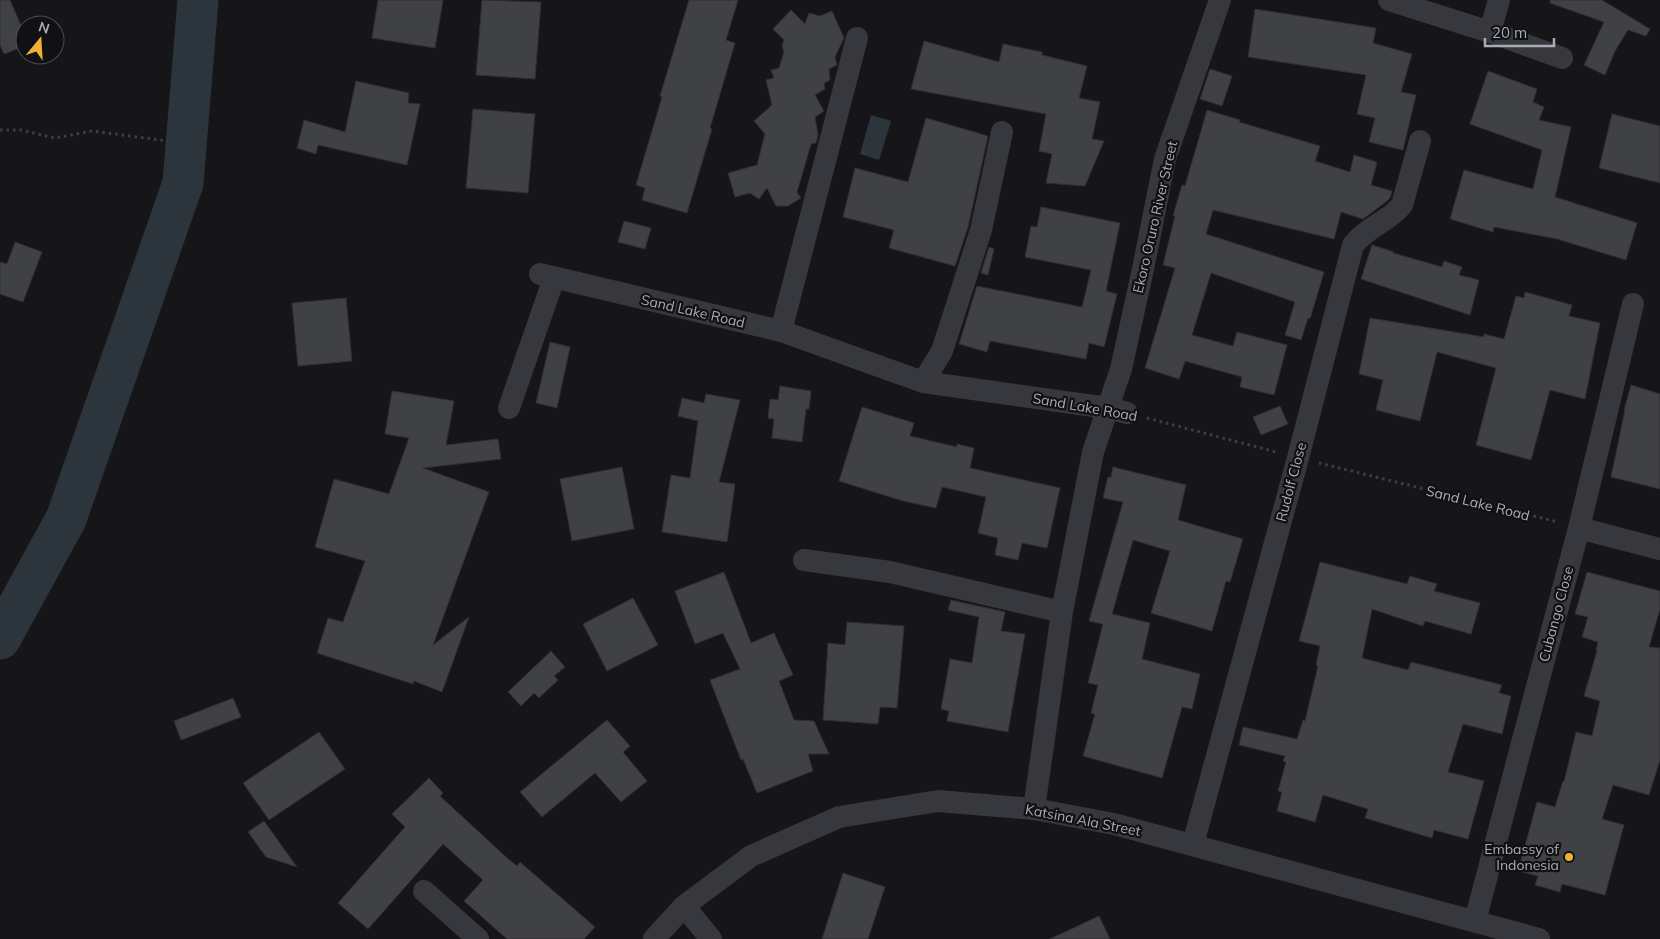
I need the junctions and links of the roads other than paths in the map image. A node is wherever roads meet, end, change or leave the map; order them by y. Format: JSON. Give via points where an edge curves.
{"nodes":[{"id":1,"x":1220,"y":0,"type":"edge"},
{"id":2,"x":1388,"y":0,"type":"edge"},
{"id":3,"x":1499,"y":0,"type":"edge"},
{"id":4,"x":1490,"y":32,"type":"junction"},
{"id":5,"x":857,"y":38,"type":"dead end"},
{"id":6,"x":1562,"y":58,"type":"dead end"},
{"id":7,"x":1002,"y":132,"type":"dead end"},
{"id":8,"x":1420,"y":141,"type":"dead end"},
{"id":9,"x":1633,"y":304,"type":"dead end"},
{"id":10,"x":781,"y":331,"type":"junction"},
{"id":11,"x":922,"y":382,"type":"junction"},
{"id":12,"x":509,"y":408,"type":"dead end"},
{"id":13,"x":1117,"y":411,"type":"junction"},
{"id":14,"x":1579,"y":528,"type":"junction"},
{"id":15,"x":1660,"y":549,"type":"edge"},
{"id":16,"x":804,"y":560,"type":"dead end"},
{"id":17,"x":1062,"y":612,"type":"junction"},
{"id":18,"x":1034,"y":809,"type":"junction"},
{"id":19,"x":1193,"y":844,"type":"junction"},
{"id":20,"x":424,"y":891,"type":"dead end"},
{"id":21,"x":684,"y":906,"type":"junction"},
{"id":22,"x":1475,"y":922,"type":"junction"},
{"id":23,"x":478,"y":939,"type":"edge"},
{"id":24,"x":654,"y":939,"type":"edge"},
{"id":25,"x":711,"y":939,"type":"edge"},
{"id":26,"x":1539,"y":939,"type":"edge"}],
"edges":[{"from":1,"to":13,"type":"street","name":"Ekoro Oruro River Street","via":[[1165,159],[1121,369]]},
{"from":2,"to":4,"type":"street"},
{"from":3,"to":4,"type":"street"},
{"from":4,"to":6,"type":"street"},
{"from":5,"to":10,"type":"street"},
{"from":7,"to":11,"type":"street","via":[[981,230],[942,351]]},
{"from":8,"to":19,"type":"street","name":"Rudolf Close","via":[[1402,204],[1396,213],[1361,235],[1353,245]]},
{"from":9,"to":14,"type":"street","name":"Cubango Close"},
{"from":10,"to":11,"type":"street","name":"Sand Lake Road"},
{"from":10,"to":12,"type":"street","name":"Sand Lake Road","via":[[547,276]]},
{"from":11,"to":13,"type":"street","name":"Sand Lake Road"},
{"from":13,"to":17,"type":"street","name":"Ekoro Oruro River Street","via":[[1093,452]]},
{"from":14,"to":15,"type":"street"},
{"from":14,"to":22,"type":"street","name":"Cubango Close"},
{"from":16,"to":17,"type":"street","via":[[890,572]]},
{"from":17,"to":18,"type":"street","name":"Ekoro Oruro River Street"},
{"from":18,"to":19,"type":"street","name":"Katsina Ala Street","via":[[1114,824]]},
{"from":18,"to":21,"type":"street","name":"Katsina Ala Street","via":[[938,801],[838,817],[751,856]]},
{"from":19,"to":22,"type":"street","name":"Katsina Ala Street"},
{"from":20,"to":23,"type":"street"},
{"from":21,"to":24,"type":"street","name":"Katsina Ala Street"},
{"from":21,"to":25,"type":"street"},
{"from":22,"to":26,"type":"street","name":"Katsina Ala Street"}]}
